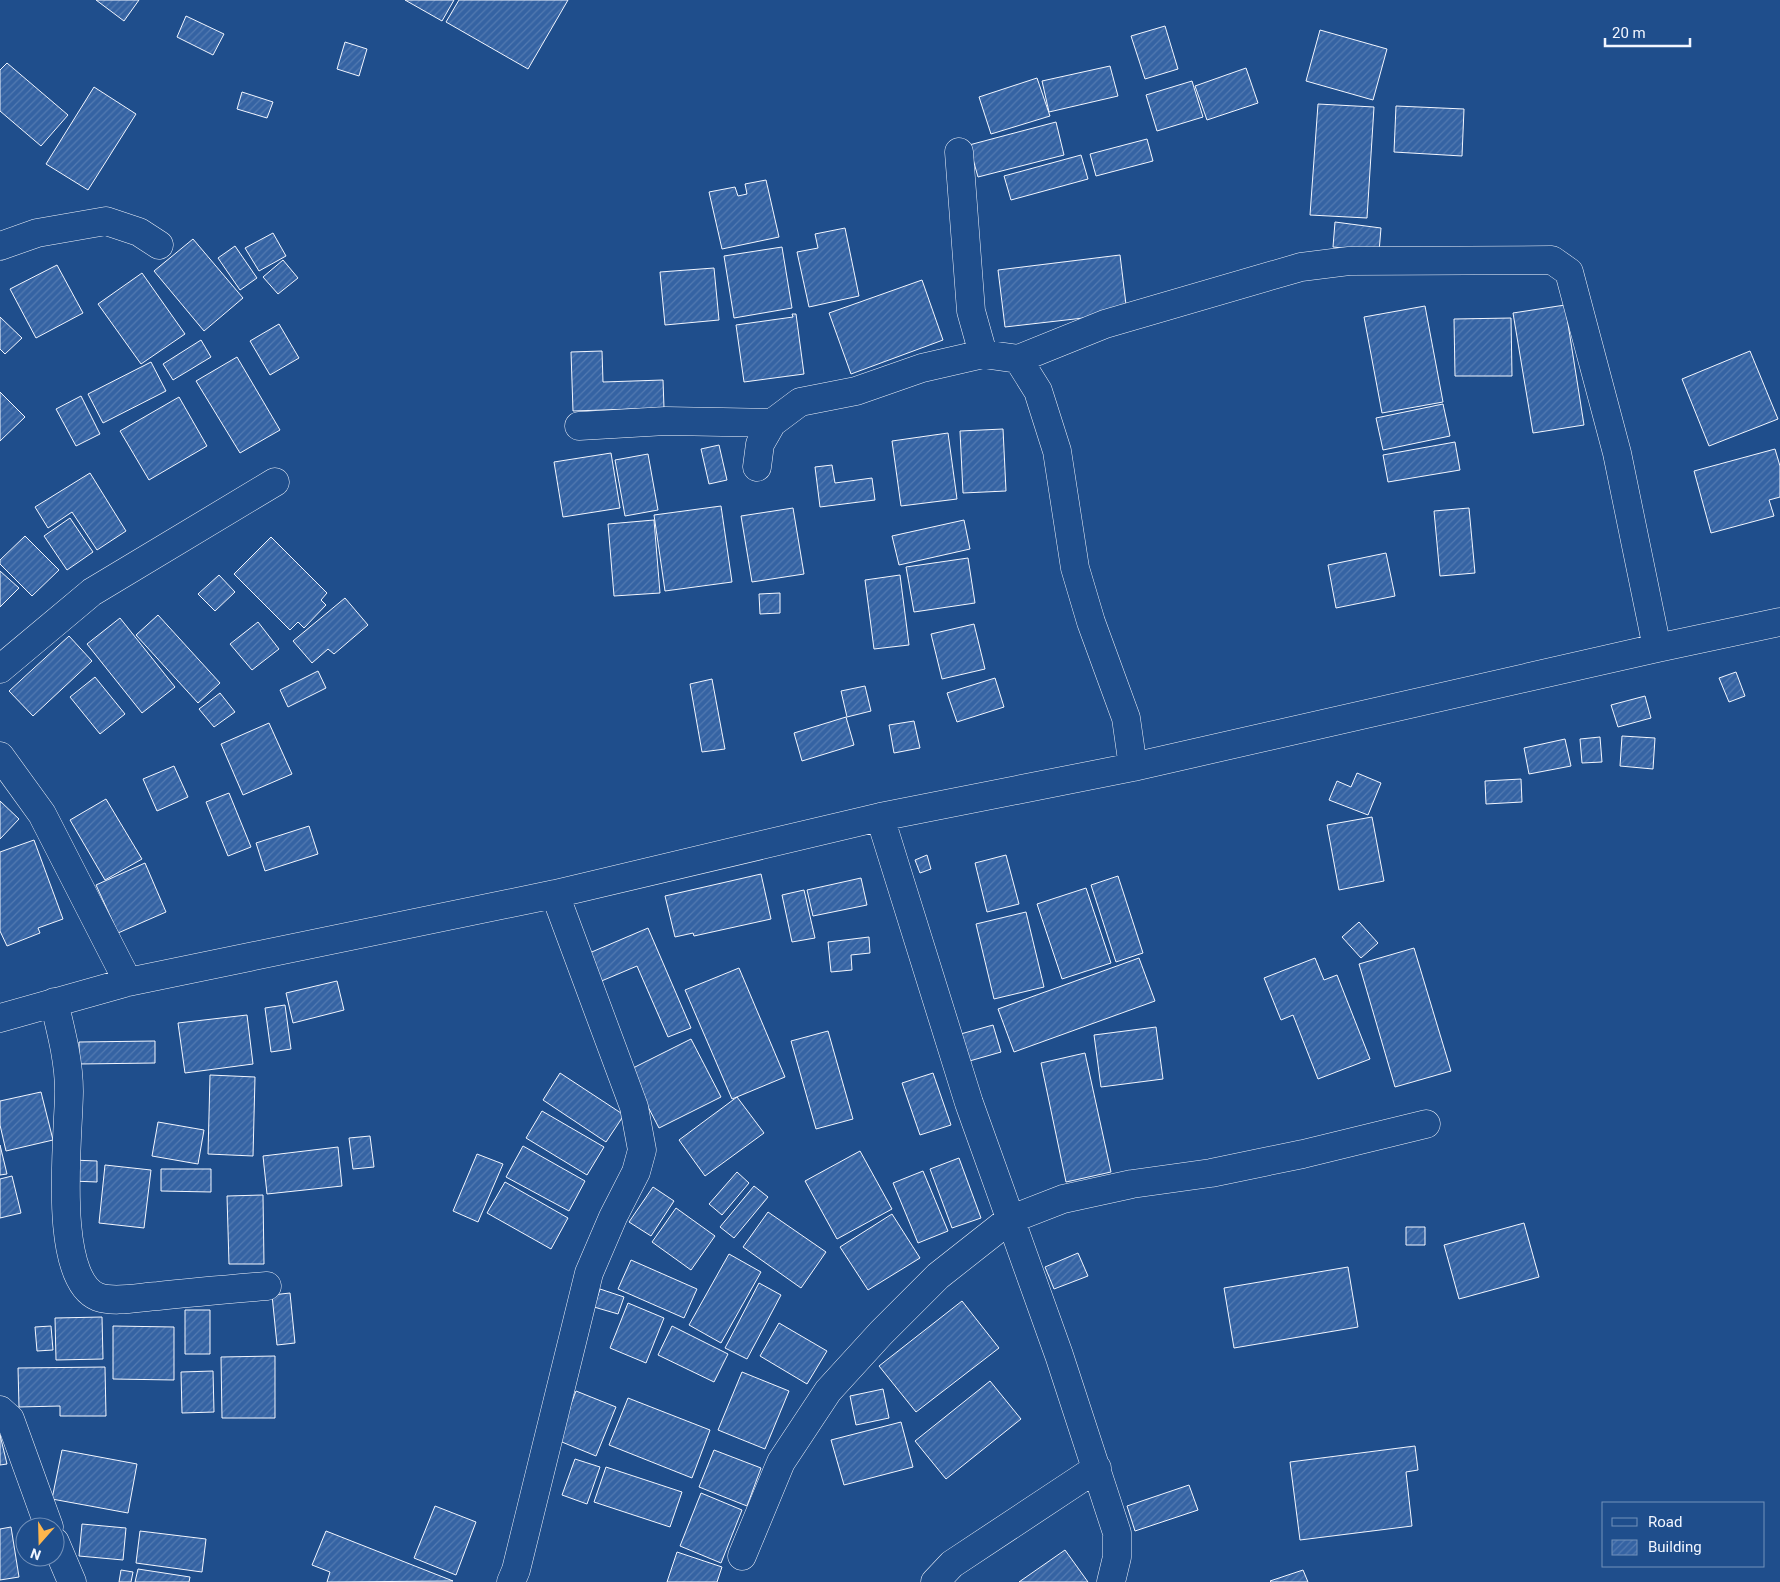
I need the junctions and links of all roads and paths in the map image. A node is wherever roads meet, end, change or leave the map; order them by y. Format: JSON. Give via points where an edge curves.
{"nodes":[{"id":1,"x":959,"y":152,"type":"dead end"},
{"id":2,"x":159,"y":245,"type":"dead end"},
{"id":3,"x":0,"y":246,"type":"edge"},
{"id":4,"x":983,"y":354,"type":"junction"},
{"id":5,"x":1018,"y":359,"type":"junction"},
{"id":6,"x":772,"y":423,"type":"junction"},
{"id":7,"x":579,"y":426,"type":"dead end"},
{"id":8,"x":757,"y":467,"type":"dead end"},
{"id":9,"x":275,"y":482,"type":"dead end"},
{"id":10,"x":1780,"y":622,"type":"edge"},
{"id":11,"x":1657,"y":648,"type":"junction"},
{"id":12,"x":0,"y":669,"type":"edge"},
{"id":13,"x":0,"y":756,"type":"edge"},
{"id":14,"x":1133,"y":767,"type":"junction"},
{"id":15,"x":880,"y":817,"type":"junction"},
{"id":16,"x":555,"y":894,"type":"junction"},
{"id":17,"x":128,"y":982,"type":"junction"},
{"id":18,"x":54,"y":1002,"type":"junction"},
{"id":19,"x":0,"y":1018,"type":"edge"},
{"id":20,"x":1426,"y":1124,"type":"dead end"},
{"id":21,"x":1009,"y":1220,"type":"junction"},
{"id":22,"x":268,"y":1286,"type":"dead end"},
{"id":23,"x":0,"y":1410,"type":"edge"},
{"id":24,"x":1097,"y":1468,"type":"junction"},
{"id":25,"x":45,"y":1517,"type":"edge"},
{"id":26,"x":742,"y":1556,"type":"dead end"},
{"id":27,"x":65,"y":1566,"type":"edge"},
{"id":28,"x":72,"y":1582,"type":"edge"},
{"id":29,"x":511,"y":1582,"type":"edge"},
{"id":30,"x":935,"y":1582,"type":"edge"},
{"id":31,"x":1111,"y":1582,"type":"edge"}],
"edges":[{"from":1,"to":4,"type":"street","via":[[971,311]]},
{"from":2,"to":3,"type":"street","via":[[139,232],[106,221],[37,233]]},
{"from":4,"to":5,"type":"street"},
{"from":4,"to":6,"type":"street","via":[[922,368],[856,391],[800,402]]},
{"from":5,"to":11,"type":"street","via":[[1105,324],[1301,267],[1350,261],[1552,260],[1569,272],[1617,453]]},
{"from":5,"to":14,"type":"street","via":[[1038,391],[1057,452],[1074,568],[1126,718]]},
{"from":6,"to":7,"type":"street","via":[[666,421]]},
{"from":6,"to":8,"type":"street","via":[[760,444]]},
{"from":9,"to":12,"type":"street","via":[[92,592]]},
{"from":10,"to":11,"type":"street"},
{"from":11,"to":14,"type":"street"},
{"from":13,"to":17,"type":"street","via":[[42,814]]},
{"from":14,"to":15,"type":"street"},
{"from":15,"to":16,"type":"street"},
{"from":15,"to":21,"type":"street"},
{"from":16,"to":17,"type":"street"},
{"from":16,"to":29,"type":"street","via":[[634,1107],[642,1150],[636,1172],[589,1272]]},
{"from":17,"to":18,"type":"street"},
{"from":18,"to":19,"type":"street"},
{"from":18,"to":22,"type":"street","via":[[70,1090],[64,1173],[68,1226],[79,1279],[89,1292],[100,1298]]},
{"from":20,"to":21,"type":"street","via":[[1303,1154],[1063,1199]]},
{"from":21,"to":24,"type":"street"},
{"from":21,"to":26,"type":"street","via":[[938,1276],[828,1391],[781,1462]]},
{"from":23,"to":25,"type":"street","via":[[10,1419]]},
{"from":24,"to":30,"type":"street","via":[[952,1564]]},
{"from":24,"to":31,"type":"street","via":[[1117,1533],[1117,1557]]},
{"from":27,"to":28,"type":"street"}]}
